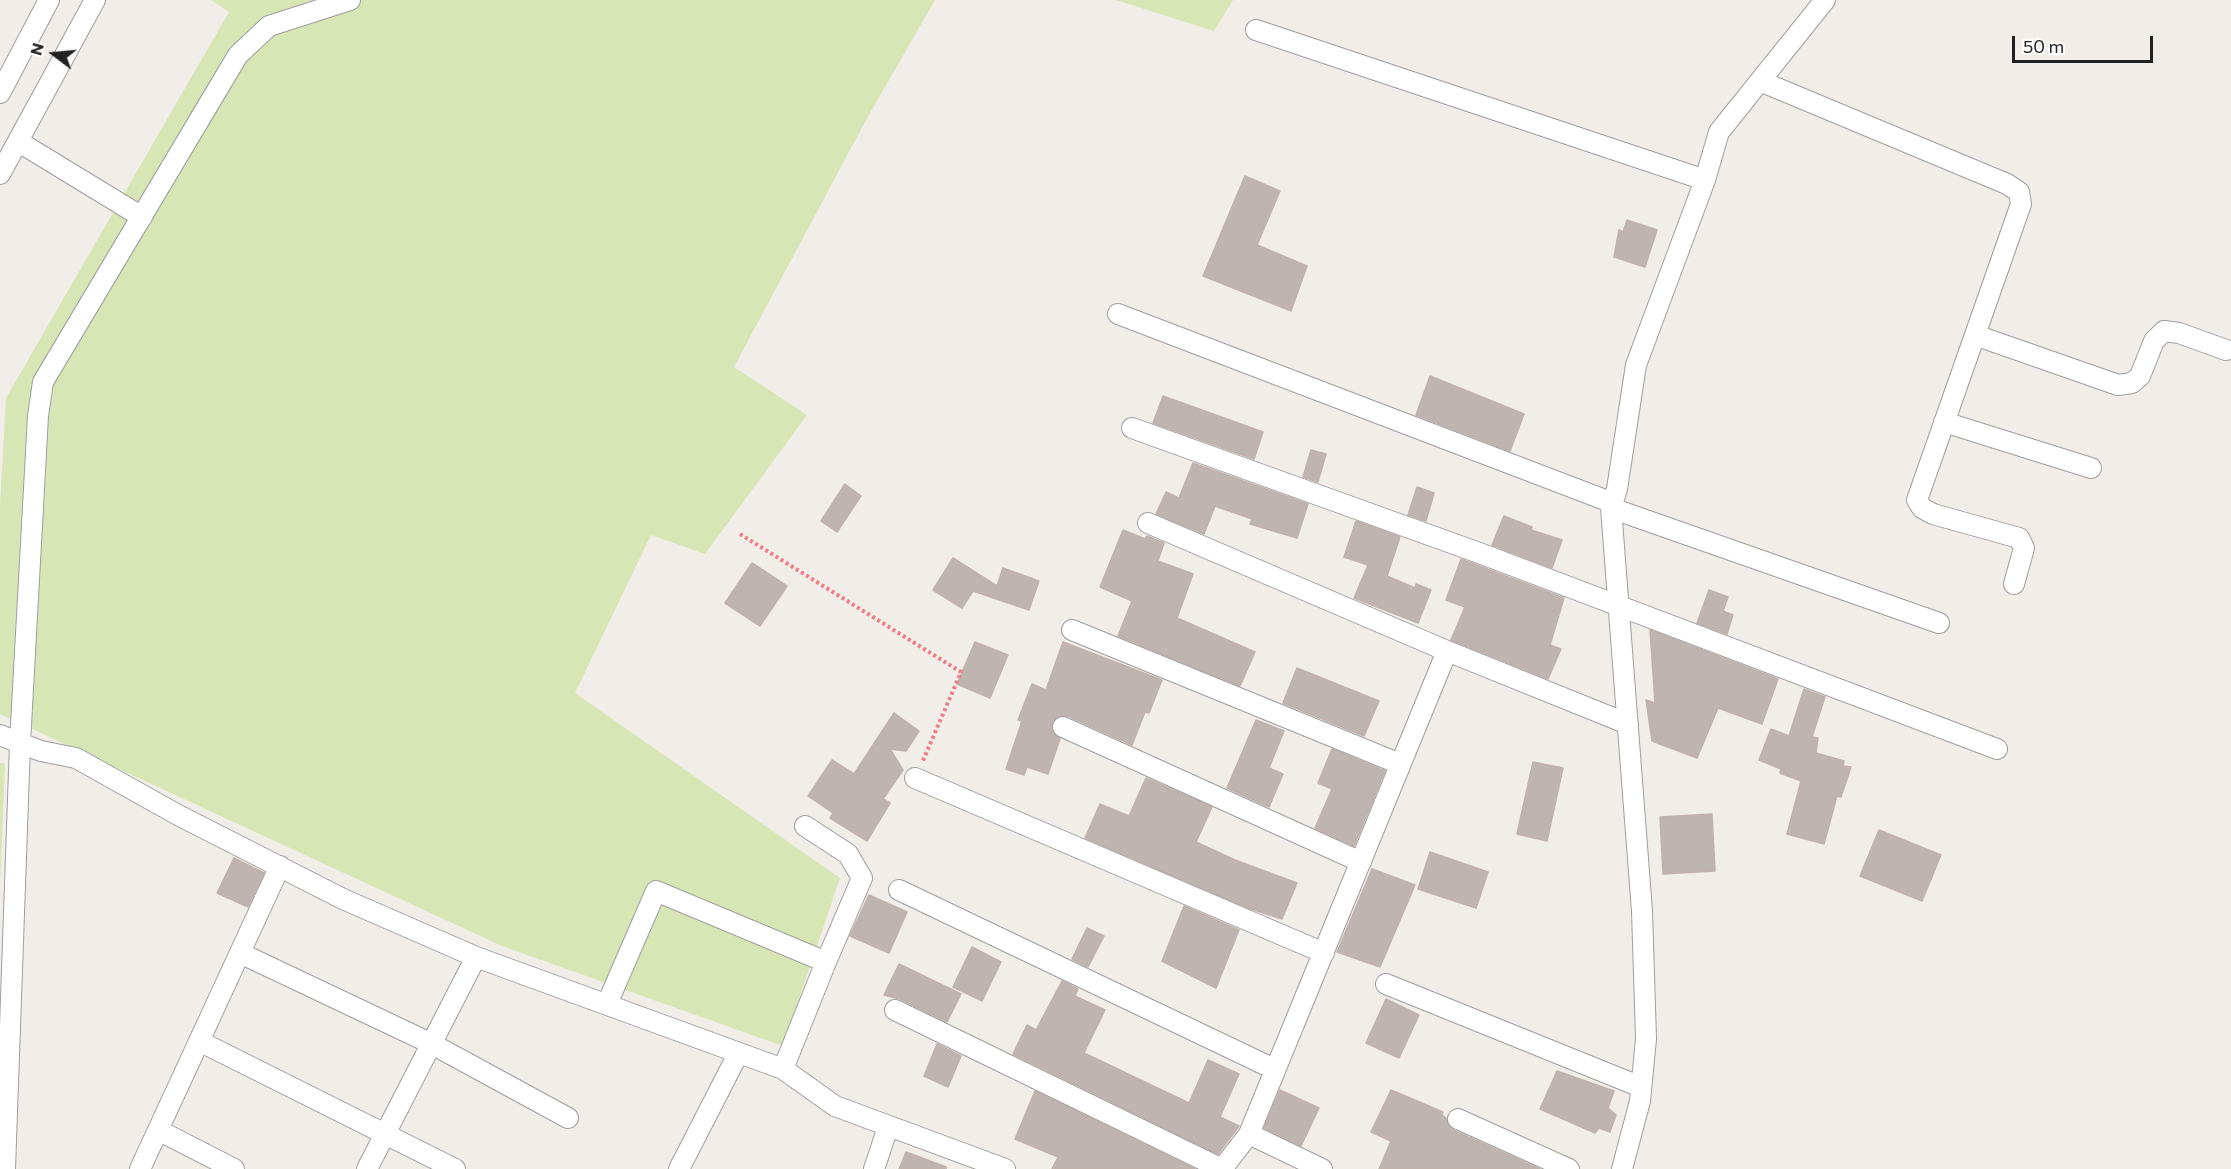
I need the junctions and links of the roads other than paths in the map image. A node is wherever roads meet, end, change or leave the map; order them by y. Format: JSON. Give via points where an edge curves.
{"nodes":[{"id":1,"x":49,"y":0,"type":"edge"},
{"id":2,"x":95,"y":0,"type":"edge"},
{"id":3,"x":350,"y":0,"type":"edge"},
{"id":4,"x":1825,"y":0,"type":"edge"},
{"id":5,"x":1256,"y":30,"type":"dead end"},
{"id":6,"x":1760,"y":81,"type":"junction"},
{"id":7,"x":0,"y":93,"type":"edge"},
{"id":8,"x":19,"y":142,"type":"junction"},
{"id":9,"x":0,"y":174,"type":"edge"},
{"id":10,"x":1706,"y":180,"type":"junction"},
{"id":11,"x":142,"y":217,"type":"junction"},
{"id":12,"x":1118,"y":314,"type":"dead end"},
{"id":13,"x":1974,"y":335,"type":"junction"},
{"id":14,"x":2226,"y":350,"type":"dead end"},
{"id":15,"x":1944,"y":422,"type":"junction"},
{"id":16,"x":1132,"y":428,"type":"dead end"},
{"id":17,"x":2091,"y":468,"type":"dead end"},
{"id":18,"x":1612,"y":506,"type":"junction"},
{"id":19,"x":1148,"y":523,"type":"dead end"},
{"id":20,"x":2014,"y":584,"type":"dead end"},
{"id":21,"x":1619,"y":606,"type":"junction"},
{"id":22,"x":1939,"y":622,"type":"dead end"},
{"id":23,"x":1072,"y":630,"type":"dead end"},
{"id":24,"x":1447,"y":651,"type":"junction"},
{"id":25,"x":1628,"y":724,"type":"junction"},
{"id":26,"x":1063,"y":727,"type":"dead end"},
{"id":27,"x":0,"y":735,"type":"edge"},
{"id":28,"x":20,"y":743,"type":"junction"},
{"id":29,"x":1997,"y":749,"type":"dead end"},
{"id":30,"x":1400,"y":764,"type":"junction"},
{"id":31,"x":915,"y":778,"type":"road end"},
{"id":32,"x":806,"y":826,"type":"dead end"},
{"id":33,"x":1361,"y":862,"type":"junction"},
{"id":34,"x":279,"y":866,"type":"junction"},
{"id":35,"x":899,"y":890,"type":"dead end"},
{"id":36,"x":240,"y":953,"type":"junction"},
{"id":37,"x":1324,"y":953,"type":"junction"},
{"id":38,"x":476,"y":957,"type":"junction"},
{"id":39,"x":826,"y":962,"type":"junction"},
{"id":40,"x":1386,"y":984,"type":"dead end"},
{"id":41,"x":607,"y":1004,"type":"junction"},
{"id":42,"x":895,"y":1010,"type":"dead end"},
{"id":43,"x":199,"y":1041,"type":"junction"},
{"id":44,"x":432,"y":1044,"type":"junction"},
{"id":45,"x":738,"y":1054,"type":"junction"},
{"id":46,"x":783,"y":1069,"type":"junction"},
{"id":47,"x":1274,"y":1069,"type":"junction"},
{"id":48,"x":1641,"y":1087,"type":"junction"},
{"id":49,"x":568,"y":1118,"type":"dead end"},
{"id":50,"x":1458,"y":1119,"type":"dead end"},
{"id":51,"x":888,"y":1127,"type":"junction"},
{"id":52,"x":158,"y":1130,"type":"junction"},
{"id":53,"x":386,"y":1133,"type":"junction"},
{"id":54,"x":1249,"y":1134,"type":"junction"},
{"id":55,"x":4,"y":1169,"type":"edge"},
{"id":56,"x":140,"y":1169,"type":"edge"},
{"id":57,"x":234,"y":1169,"type":"edge"},
{"id":58,"x":367,"y":1169,"type":"edge"},
{"id":59,"x":455,"y":1169,"type":"edge"},
{"id":60,"x":679,"y":1169,"type":"edge"},
{"id":61,"x":874,"y":1169,"type":"edge"},
{"id":62,"x":1005,"y":1169,"type":"edge"},
{"id":63,"x":1222,"y":1169,"type":"edge"},
{"id":64,"x":1322,"y":1169,"type":"edge"},
{"id":65,"x":1569,"y":1169,"type":"edge"},
{"id":66,"x":1622,"y":1169,"type":"edge"}],
"edges":[{"from":1,"to":7,"type":"street"},
{"from":2,"to":8,"type":"street"},
{"from":3,"to":11,"type":"street","via":[[269,26],[238,55]]},
{"from":4,"to":6,"type":"street"},
{"from":5,"to":10,"type":"street"},
{"from":6,"to":10,"type":"street","via":[[1719,132]]},
{"from":6,"to":13,"type":"street","via":[[2019,192],[2021,204]]},
{"from":8,"to":9,"type":"street"},
{"from":8,"to":11,"type":"street"},
{"from":10,"to":18,"type":"street","via":[[1636,365]]},
{"from":11,"to":28,"type":"street","via":[[44,382],[38,416]]},
{"from":12,"to":18,"type":"street"},
{"from":13,"to":14,"type":"street","via":[[2118,385],[2132,383],[2140,376],[2154,341],[2164,331]]},
{"from":13,"to":15,"type":"street"},
{"from":15,"to":17,"type":"street"},
{"from":15,"to":20,"type":"street","via":[[1917,500],[1933,514],[2019,538],[2024,548]]},
{"from":16,"to":21,"type":"street"},
{"from":18,"to":21,"type":"street"},
{"from":18,"to":22,"type":"street"},
{"from":19,"to":24,"type":"street"},
{"from":21,"to":25,"type":"street"},
{"from":21,"to":29,"type":"street"},
{"from":23,"to":30,"type":"street"},
{"from":24,"to":25,"type":"street"},
{"from":24,"to":30,"type":"street"},
{"from":25,"to":48,"type":"street","via":[[1642,911],[1646,1039]]},
{"from":26,"to":33,"type":"street"},
{"from":27,"to":28,"type":"street"},
{"from":28,"to":34,"type":"street","via":[[76,758]]},
{"from":28,"to":55,"type":"street"},
{"from":30,"to":33,"type":"street"},
{"from":31,"to":37,"type":"street"},
{"from":32,"to":39,"type":"street","via":[[848,854],[862,878]]},
{"from":33,"to":37,"type":"street"},
{"from":34,"to":36,"type":"street"},
{"from":34,"to":38,"type":"street","via":[[343,899]]},
{"from":35,"to":47,"type":"street"},
{"from":36,"to":43,"type":"street"},
{"from":36,"to":44,"type":"street"},
{"from":37,"to":47,"type":"street"},
{"from":38,"to":41,"type":"street"},
{"from":38,"to":44,"type":"street"},
{"from":39,"to":41,"type":"street","via":[[656,891]]},
{"from":39,"to":46,"type":"street"},
{"from":40,"to":48,"type":"street"},
{"from":41,"to":45,"type":"street"},
{"from":42,"to":63,"type":"street"},
{"from":43,"to":52,"type":"street"},
{"from":43,"to":53,"type":"street"},
{"from":44,"to":49,"type":"street"},
{"from":44,"to":53,"type":"street"},
{"from":45,"to":46,"type":"street"},
{"from":45,"to":60,"type":"street"},
{"from":46,"to":51,"type":"street","via":[[835,1106]]},
{"from":47,"to":54,"type":"street"},
{"from":48,"to":66,"type":"street"},
{"from":50,"to":65,"type":"street"},
{"from":51,"to":61,"type":"street"},
{"from":51,"to":62,"type":"street"},
{"from":52,"to":56,"type":"street"},
{"from":52,"to":57,"type":"street"},
{"from":53,"to":58,"type":"street"},
{"from":53,"to":59,"type":"street"},
{"from":54,"to":63,"type":"street"},
{"from":54,"to":64,"type":"street"}]}
